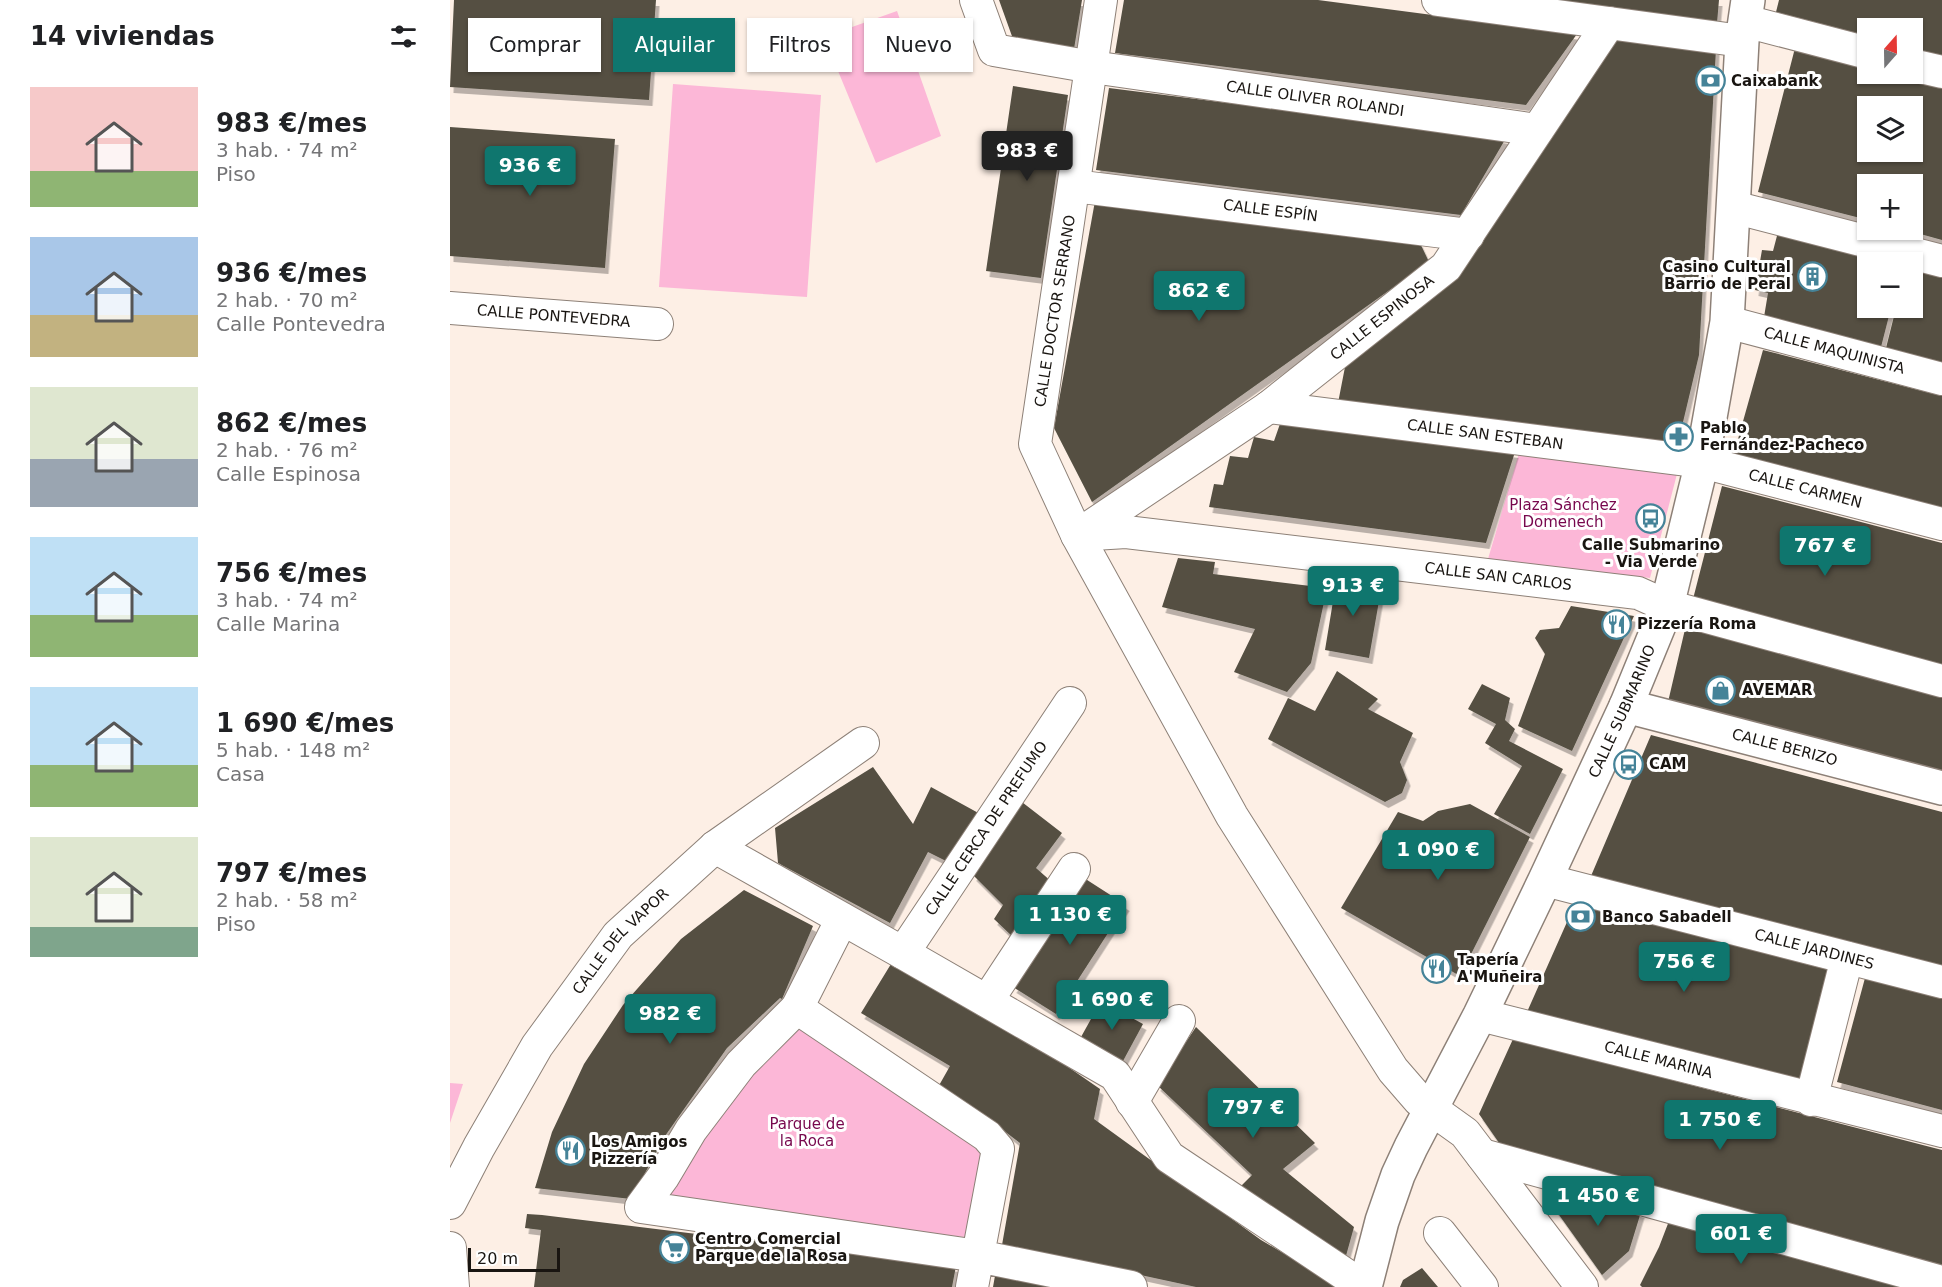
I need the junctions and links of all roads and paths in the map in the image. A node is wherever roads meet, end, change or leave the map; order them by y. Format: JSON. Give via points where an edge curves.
{"nodes":[{"id":1,"x":976,"y":0,"type":"edge"},
{"id":2,"x":1101,"y":0,"type":"edge"},
{"id":3,"x":1438,"y":0,"type":"edge"},
{"id":4,"x":1516,"y":5,"type":"edge"},
{"id":5,"x":1745,"y":21,"type":"edge"},
{"id":6,"x":1609,"y":23,"type":"junction"},
{"id":7,"x":1857,"y":50,"type":"edge"},
{"id":8,"x":1092,"y":67,"type":"junction"},
{"id":9,"x":1923,"y":68,"type":"edge"},
{"id":10,"x":1942,"y":72,"type":"edge"},
{"id":11,"x":1538,"y":130,"type":"junction"},
{"id":12,"x":1074,"y":186,"type":"junction"},
{"id":13,"x":1733,"y":207,"type":"junction"},
{"id":14,"x":1468,"y":235,"type":"junction"},
{"id":15,"x":1942,"y":261,"type":"edge"},
{"id":16,"x":450,"y":308,"type":"edge"},
{"id":17,"x":1728,"y":322,"type":"junction"},
{"id":18,"x":657,"y":324,"type":"dead end"},
{"id":19,"x":1942,"y":379,"type":"edge"},
{"id":20,"x":1269,"y":407,"type":"junction"},
{"id":21,"x":1702,"y":462,"type":"junction"},
{"id":22,"x":1942,"y":524,"type":"edge"},
{"id":23,"x":1077,"y":535,"type":"junction"},
{"id":24,"x":1667,"y":606,"type":"junction"},
{"id":25,"x":1942,"y":681,"type":"edge"},
{"id":26,"x":1070,"y":703,"type":"dead end"},
{"id":27,"x":1626,"y":706,"type":"junction"},
{"id":28,"x":862,"y":742,"type":"dead end"},
{"id":29,"x":1942,"y":789,"type":"edge"},
{"id":30,"x":715,"y":847,"type":"junction"},
{"id":31,"x":1074,"y":869,"type":"dead end"},
{"id":32,"x":1545,"y":880,"type":"junction"},
{"id":33,"x":842,"y":919,"type":"junction"},
{"id":34,"x":903,"y":952,"type":"junction"},
{"id":35,"x":1847,"y":958,"type":"junction"},
{"id":36,"x":1942,"y":982,"type":"edge"},
{"id":37,"x":987,"y":1001,"type":"junction"},
{"id":38,"x":797,"y":1008,"type":"junction"},
{"id":39,"x":1480,"y":1015,"type":"junction"},
{"id":40,"x":1179,"y":1021,"type":"dead end"},
{"id":41,"x":1811,"y":1100,"type":"junction"},
{"id":42,"x":1132,"y":1102,"type":"junction"},
{"id":43,"x":1430,"y":1108,"type":"junction"},
{"id":44,"x":1942,"y":1131,"type":"edge"},
{"id":45,"x":1482,"y":1155,"type":"junction"},
{"id":46,"x":450,"y":1203,"type":"edge"},
{"id":47,"x":1440,"y":1233,"type":"dead end"},
{"id":48,"x":450,"y":1248,"type":"edge"},
{"id":49,"x":978,"y":1256,"type":"junction"},
{"id":50,"x":1942,"y":1282,"type":"edge"},
{"id":51,"x":453,"y":1287,"type":"edge"},
{"id":52,"x":972,"y":1287,"type":"edge"},
{"id":53,"x":1131,"y":1287,"type":"edge"},
{"id":54,"x":1364,"y":1287,"type":"edge"},
{"id":55,"x":1482,"y":1287,"type":"edge"},
{"id":56,"x":1582,"y":1287,"type":"edge"}],
"edges":[{"from":1,"to":8,"type":"street","name":"CALLE OLIVER ROLANDI","via":[[994,50]]},
{"from":2,"to":8,"type":"street","name":"CALLE DOCTOR SERRANO"},
{"from":3,"to":4,"type":"street"},
{"from":4,"to":6,"type":"street"},
{"from":5,"to":6,"type":"street"},
{"from":5,"to":7,"type":"street"},
{"from":5,"to":13,"type":"main road","name":"CALLE SUBMARINO"},
{"from":6,"to":11,"type":"street","name":"CALLE ESPINOSA"},
{"from":8,"to":11,"type":"street","name":"CALLE OLIVER ROLANDI"},
{"from":8,"to":12,"type":"street","name":"CALLE DOCTOR SERRANO"},
{"from":9,"to":10,"type":"street"},
{"from":11,"to":14,"type":"street","name":"CALLE ESPINOSA"},
{"from":12,"to":14,"type":"street","name":"CALLE ESPÍN"},
{"from":12,"to":23,"type":"street","name":"CALLE DOCTOR SERRANO","via":[[1035,444]]},
{"from":13,"to":15,"type":"street"},
{"from":13,"to":17,"type":"main road","name":"CALLE SUBMARINO"},
{"from":14,"to":20,"type":"street","name":"CALLE ESPINOSA","via":[[1446,267]]},
{"from":16,"to":18,"type":"street","name":"CALLE PONTEVEDRA"},
{"from":17,"to":19,"type":"street","name":"CALLE MAQUINISTA"},
{"from":17,"to":21,"type":"main road","name":"CALLE SUBMARINO"},
{"from":20,"to":21,"type":"street","name":"CALLE SAN ESTEBAN"},
{"from":20,"to":23,"type":"street","name":"CALLE ESPINOSA"},
{"from":21,"to":22,"type":"street","name":"CALLE CARMEN"},
{"from":21,"to":24,"type":"main road","name":"CALLE SUBMARINO"},
{"from":23,"to":24,"type":"street","name":"CALLE SAN CARLOS","via":[[1126,532],[1602,588],[1638,593]]},
{"from":23,"to":43,"type":"street","via":[[1232,816],[1393,1070]]},
{"from":24,"to":25,"type":"street","name":"CALLE SAN CARLOS"},
{"from":24,"to":27,"type":"main road","name":"CALLE SUBMARINO"},
{"from":26,"to":34,"type":"street","name":"CALLE CERCA DE PREFUMO"},
{"from":27,"to":29,"type":"main road","name":"CALLE BERIZO"},
{"from":27,"to":32,"type":"main road","name":"CALLE SUBMARINO"},
{"from":28,"to":30,"type":"street","name":"CALLE DEL VAPOR"},
{"from":30,"to":33,"type":"street"},
{"from":30,"to":46,"type":"street","name":"CALLE DEL VAPOR","via":[[618,935],[537,1046]]},
{"from":31,"to":37,"type":"street"},
{"from":32,"to":35,"type":"street","name":"CALLE JARDINES"},
{"from":32,"to":39,"type":"main road","name":"CALLE SUBMARINO"},
{"from":33,"to":34,"type":"street"},
{"from":33,"to":38,"type":"street"},
{"from":34,"to":37,"type":"street"},
{"from":35,"to":36,"type":"street","name":"CALLE JARDINES"},
{"from":35,"to":41,"type":"street"},
{"from":37,"to":42,"type":"street","via":[[1114,1075]]},
{"from":38,"to":49,"type":"street","via":[[987,1136],[998,1149]]},
{"from":38,"to":49,"type":"street","via":[[741,1064],[691,1130],[641,1207]]},
{"from":39,"to":41,"type":"street","name":"CALLE MARINA"},
{"from":39,"to":43,"type":"main road","name":"CALLE SUBMARINO"},
{"from":40,"to":42,"type":"street"},
{"from":41,"to":44,"type":"street","name":"CALLE MARINA"},
{"from":42,"to":54,"type":"street","via":[[1169,1157]]},
{"from":43,"to":45,"type":"street","via":[[1465,1133]]},
{"from":43,"to":54,"type":"main road","name":"CALLE SUBMARINO","via":[[1398,1175]]},
{"from":45,"to":50,"type":"street"},
{"from":45,"to":56,"type":"street"},
{"from":47,"to":55,"type":"street"},
{"from":48,"to":51,"type":"street"},
{"from":49,"to":52,"type":"street"},
{"from":49,"to":53,"type":"street"}]}
